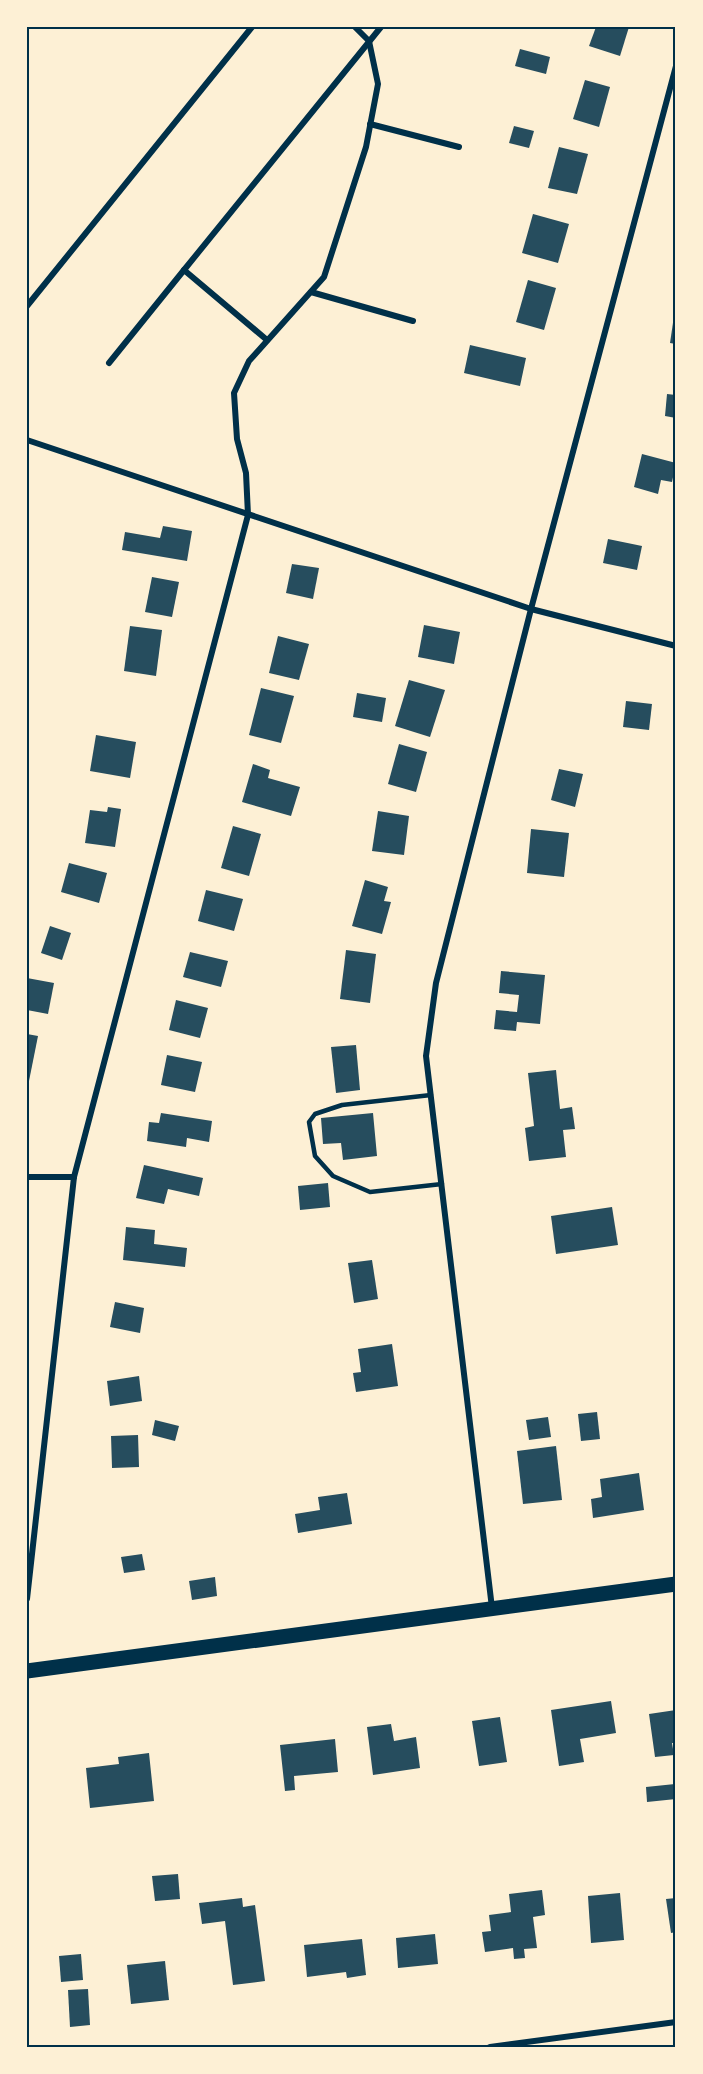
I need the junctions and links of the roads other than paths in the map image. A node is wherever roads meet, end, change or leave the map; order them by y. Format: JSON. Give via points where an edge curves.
{"nodes":[{"id":1,"x":252,"y":27,"type":"edge"},
{"id":2,"x":355,"y":27,"type":"edge"},
{"id":3,"x":381,"y":27,"type":"edge"},
{"id":4,"x":369,"y":40,"type":"junction"},
{"id":5,"x":676,"y":66,"type":"edge"},
{"id":6,"x":673,"y":91,"type":"edge"},
{"id":7,"x":370,"y":124,"type":"junction"},
{"id":8,"x":459,"y":147,"type":"dead end"},
{"id":9,"x":184,"y":270,"type":"junction"},
{"id":10,"x":310,"y":292,"type":"junction"},
{"id":11,"x":27,"y":306,"type":"edge"},
{"id":12,"x":413,"y":321,"type":"dead end"},
{"id":13,"x":267,"y":340,"type":"junction"},
{"id":14,"x":109,"y":363,"type":"dead end"},
{"id":15,"x":27,"y":440,"type":"edge"},
{"id":16,"x":248,"y":515,"type":"junction"},
{"id":17,"x":531,"y":609,"type":"junction"},
{"id":18,"x":676,"y":646,"type":"edge"},
{"id":19,"x":431,"y":1095,"type":"junction"},
{"id":20,"x":27,"y":1177,"type":"edge"},
{"id":21,"x":74,"y":1177,"type":"junction"},
{"id":22,"x":441,"y":1184,"type":"junction"},
{"id":23,"x":27,"y":1534,"type":"edge"},
{"id":24,"x":35,"y":1534,"type":"junction"},
{"id":25,"x":676,"y":1584,"type":"edge"},
{"id":26,"x":27,"y":1599,"type":"edge"},
{"id":27,"x":492,"y":1608,"type":"junction"},
{"id":28,"x":27,"y":1671,"type":"edge"},
{"id":29,"x":676,"y":2022,"type":"edge"},
{"id":30,"x":489,"y":2047,"type":"edge"}],
"edges":[{"from":1,"to":11,"type":"street"},
{"from":2,"to":4,"type":"street"},
{"from":3,"to":4,"type":"street"},
{"from":4,"to":7,"type":"street","via":[[378,84]]},
{"from":4,"to":9,"type":"street"},
{"from":5,"to":6,"type":"street"},
{"from":6,"to":17,"type":"street"},
{"from":7,"to":8,"type":"street"},
{"from":7,"to":10,"type":"street","via":[[324,277]]},
{"from":9,"to":13,"type":"street"},
{"from":9,"to":14,"type":"street"},
{"from":10,"to":12,"type":"street"},
{"from":10,"to":13,"type":"street"},
{"from":13,"to":16,"type":"street","via":[[249,360],[234,393]]},
{"from":15,"to":16,"type":"street"},
{"from":16,"to":17,"type":"street"},
{"from":16,"to":21,"type":"street"},
{"from":17,"to":18,"type":"street"},
{"from":17,"to":19,"type":"street","via":[[436,983],[426,1056]]},
{"from":19,"to":22,"type":"street"},
{"from":19,"to":22,"type":"lane","via":[[342,1105],[315,1114],[309,1122],[310,1134],[315,1156],[333,1176],[370,1192]]},
{"from":20,"to":21,"type":"street"},
{"from":21,"to":24,"type":"street"},
{"from":22,"to":27,"type":"street"},
{"from":23,"to":24,"type":"lane"},
{"from":24,"to":26,"type":"street"},
{"from":25,"to":27,"type":"main road"},
{"from":27,"to":28,"type":"main road"},
{"from":29,"to":30,"type":"street"}]}
